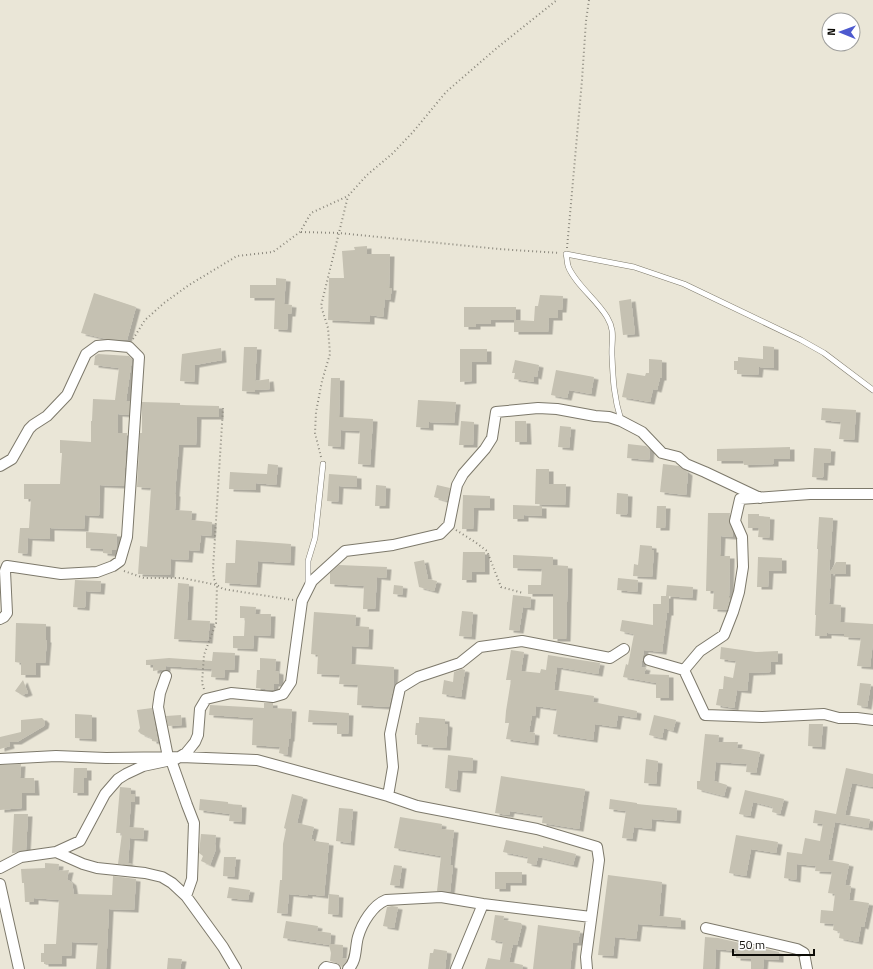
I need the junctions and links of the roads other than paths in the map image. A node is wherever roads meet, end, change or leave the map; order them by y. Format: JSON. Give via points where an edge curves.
{"nodes":[{"id":1,"x":873,"y":390,"type":"edge"},
{"id":2,"x":621,"y":421,"type":"junction"},
{"id":3,"x":323,"y":464,"type":"road end"},
{"id":4,"x":0,"y":466,"type":"edge"},
{"id":5,"x":873,"y":494,"type":"edge"},
{"id":6,"x":760,"y":498,"type":"junction"},
{"id":7,"x":308,"y":588,"type":"junction"},
{"id":8,"x":0,"y":619,"type":"edge"},
{"id":9,"x":624,"y":649,"type":"dead end"},
{"id":10,"x":649,"y":660,"type":"dead end"},
{"id":11,"x":684,"y":670,"type":"junction"},
{"id":12,"x":166,"y":676,"type":"dead end"},
{"id":13,"x":873,"y":720,"type":"edge"},
{"id":14,"x":173,"y":758,"type":"junction"},
{"id":15,"x":0,"y":759,"type":"edge"},
{"id":16,"x":388,"y":796,"type":"junction"},
{"id":17,"x":56,"y":852,"type":"junction"},
{"id":18,"x":0,"y":868,"type":"edge"},
{"id":19,"x":0,"y":884,"type":"edge"},
{"id":20,"x":186,"y":896,"type":"junction"},
{"id":21,"x":483,"y":904,"type":"junction"},
{"id":22,"x":591,"y":917,"type":"junction"},
{"id":23,"x":706,"y":928,"type":"dead end"},
{"id":24,"x":353,"y":968,"type":"edge"},
{"id":25,"x":19,"y":969,"type":"edge"},
{"id":26,"x":236,"y":969,"type":"edge"},
{"id":27,"x":324,"y":969,"type":"edge"},
{"id":28,"x":334,"y":969,"type":"edge"},
{"id":29,"x":456,"y":969,"type":"edge"},
{"id":30,"x":587,"y":969,"type":"edge"},
{"id":31,"x":807,"y":969,"type":"edge"}],
"edges":[{"from":1,"to":2,"type":"lane","via":[[824,353],[801,340],[684,284],[634,267],[566,254],[574,276],[607,317],[613,332],[615,401]]},
{"from":2,"to":6,"type":"street","via":[[642,432],[662,453],[678,457],[686,464]]},
{"from":2,"to":7,"type":"street","via":[[557,409],[496,412],[492,438],[462,474],[457,485],[449,525],[440,534],[393,545],[345,551],[312,581]]},
{"from":3,"to":7,"type":"lane","via":[[315,538],[308,561]]},
{"from":4,"to":8,"type":"street","via":[[12,459],[33,424],[47,416],[67,395],[86,354],[97,346],[108,345],[129,347],[139,357],[127,529],[120,561],[97,572],[61,574],[7,566],[7,613]]},
{"from":5,"to":6,"type":"street","via":[[810,494]]},
{"from":6,"to":11,"type":"street","via":[[740,500],[735,521],[742,537],[743,567],[739,592],[724,635],[700,651]]},
{"from":7,"to":14,"type":"street","via":[[302,601],[291,682],[282,694],[273,697],[231,693],[206,699],[200,709],[195,742],[186,753]]},
{"from":9,"to":16,"type":"street","via":[[610,658],[522,640],[480,647],[460,663],[418,677],[400,688],[390,734],[393,767]]},
{"from":10,"to":11,"type":"street"},
{"from":11,"to":13,"type":"street","via":[[705,715],[762,717],[824,714],[839,718]]},
{"from":12,"to":14,"type":"street","via":[[158,707]]},
{"from":14,"to":15,"type":"street","via":[[56,756]]},
{"from":14,"to":16,"type":"street","via":[[256,760]]},
{"from":14,"to":17,"type":"street","via":[[135,769],[118,779],[105,794],[80,841]]},
{"from":14,"to":20,"type":"street","via":[[186,805],[194,823],[192,879]]},
{"from":16,"to":22,"type":"street","via":[[417,806],[537,829],[597,847],[599,860]]},
{"from":17,"to":18,"type":"street","via":[[21,857]]},
{"from":17,"to":20,"type":"street","via":[[97,868],[162,877]]},
{"from":19,"to":25,"type":"street"},
{"from":20,"to":26,"type":"street"},
{"from":21,"to":22,"type":"street"},
{"from":21,"to":24,"type":"street","via":[[441,897],[381,902],[368,917],[358,935]]},
{"from":21,"to":29,"type":"street"},
{"from":22,"to":30,"type":"street"},
{"from":23,"to":31,"type":"street","via":[[797,949],[804,953]]},
{"from":27,"to":28,"type":"street"}]}
